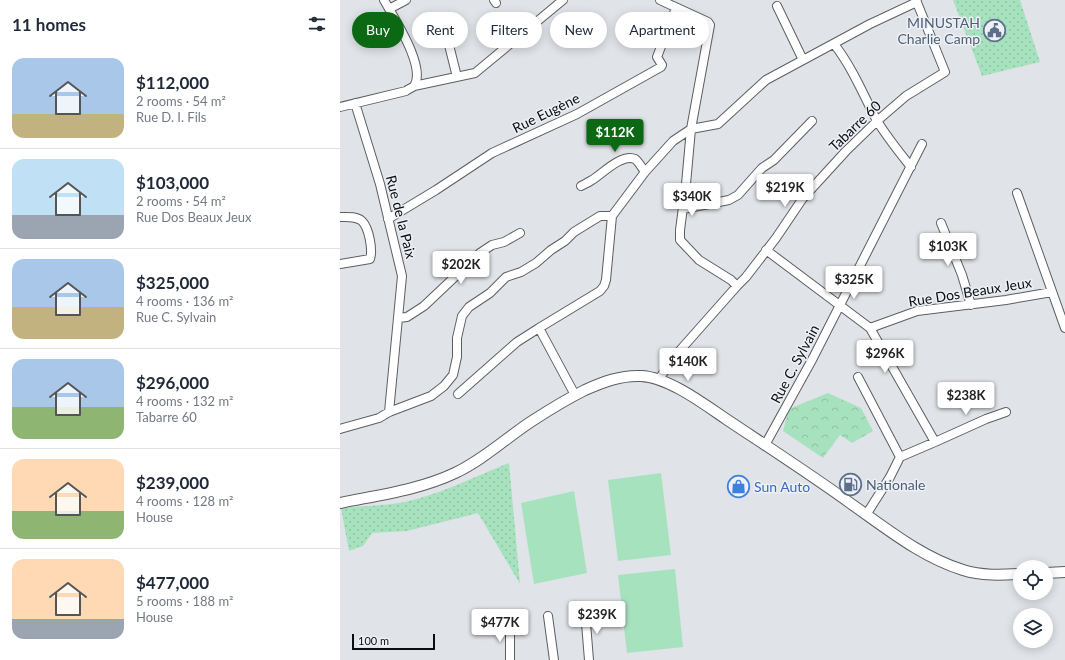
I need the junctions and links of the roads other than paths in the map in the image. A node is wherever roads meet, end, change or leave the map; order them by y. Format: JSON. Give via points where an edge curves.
{"nodes":[{"id":1,"x":384,"y":0,"type":"edge"},
{"id":2,"x":406,"y":0,"type":"edge"},
{"id":3,"x":563,"y":0,"type":"edge"},
{"id":4,"x":660,"y":0,"type":"edge"},
{"id":5,"x":916,"y":1,"type":"edge"},
{"id":6,"x":777,"y":6,"type":"dead end"},
{"id":7,"x":676,"y":8,"type":"junction"},
{"id":8,"x":389,"y":9,"type":"junction"},
{"id":9,"x":834,"y":44,"type":"junction"},
{"id":10,"x":450,"y":48,"type":"edge"},
{"id":11,"x":803,"y":60,"type":"junction"},
{"id":12,"x":457,"y":77,"type":"junction"},
{"id":13,"x":414,"y":86,"type":"junction"},
{"id":14,"x":355,"y":103,"type":"junction"},
{"id":15,"x":340,"y":107,"type":"edge"},
{"id":16,"x":812,"y":120,"type":"dead end"},
{"id":17,"x":877,"y":121,"type":"junction"},
{"id":18,"x":691,"y":129,"type":"junction"},
{"id":19,"x":922,"y":144,"type":"dead end"},
{"id":20,"x":910,"y":167,"type":"junction"},
{"id":21,"x":645,"y":172,"type":"junction"},
{"id":22,"x":581,"y":186,"type":"dead end"},
{"id":23,"x":1017,"y":193,"type":"dead end"},
{"id":24,"x":683,"y":209,"type":"junction"},
{"id":25,"x":612,"y":216,"type":"junction"},
{"id":26,"x":340,"y":217,"type":"edge"},
{"id":27,"x":388,"y":219,"type":"junction"},
{"id":28,"x":941,"y":223,"type":"dead end"},
{"id":29,"x":520,"y":233,"type":"dead end"},
{"id":30,"x":766,"y":250,"type":"junction"},
{"id":31,"x":340,"y":264,"type":"edge"},
{"id":32,"x":737,"y":286,"type":"junction"},
{"id":33,"x":1052,"y":292,"type":"junction"},
{"id":34,"x":971,"y":304,"type":"junction"},
{"id":35,"x":839,"y":305,"type":"junction"},
{"id":36,"x":398,"y":318,"type":"junction"},
{"id":37,"x":539,"y":328,"type":"junction"},
{"id":38,"x":870,"y":328,"type":"junction"},
{"id":39,"x":1065,"y":328,"type":"edge"},
{"id":40,"x":858,"y":377,"type":"dead end"},
{"id":41,"x":659,"y":380,"type":"junction"},
{"id":42,"x":458,"y":394,"type":"dead end"},
{"id":43,"x":575,"y":395,"type":"junction"},
{"id":44,"x":389,"y":412,"type":"junction"},
{"id":45,"x":1006,"y":412,"type":"dead end"},
{"id":46,"x":340,"y":428,"type":"edge"},
{"id":47,"x":935,"y":442,"type":"junction"},
{"id":48,"x":765,"y":445,"type":"junction"},
{"id":49,"x":900,"y":457,"type":"junction"},
{"id":50,"x":340,"y":503,"type":"edge"},
{"id":51,"x":866,"y":515,"type":"junction"},
{"id":52,"x":1065,"y":572,"type":"edge"},
{"id":53,"x":1053,"y":573,"type":"edge"},
{"id":54,"x":1013,"y":574,"type":"edge"},
{"id":55,"x":585,"y":611,"type":"dead end"},
{"id":56,"x":548,"y":616,"type":"dead end"},
{"id":57,"x":510,"y":625,"type":"dead end"},
{"id":58,"x":510,"y":660,"type":"edge"},
{"id":59,"x":554,"y":660,"type":"edge"},
{"id":60,"x":589,"y":660,"type":"edge"}],
"edges":[{"from":1,"to":8,"type":"street"},
{"from":2,"to":8,"type":"street"},
{"from":3,"to":12,"type":"street","via":[[475,73]]},
{"from":4,"to":7,"type":"street"},
{"from":5,"to":9,"type":"street"},
{"from":5,"to":17,"type":"street","name":"Tabarre 60","via":[[946,72],[906,96]]},
{"from":6,"to":11,"type":"street"},
{"from":7,"to":18,"type":"street","via":[[710,25]]},
{"from":7,"to":27,"type":"street","name":"Rue Eugène","via":[[657,57],[661,67],[577,114],[492,153]]},
{"from":8,"to":13,"type":"street","via":[[413,55],[416,78]]},
{"from":9,"to":11,"type":"street"},
{"from":9,"to":17,"type":"street","via":[[855,76]]},
{"from":10,"to":12,"type":"street"},
{"from":11,"to":18,"type":"street","via":[[766,80],[718,124]]},
{"from":12,"to":13,"type":"street"},
{"from":13,"to":14,"type":"street","via":[[406,91]]},
{"from":14,"to":15,"type":"street"},
{"from":14,"to":27,"type":"street","name":"Rue de la Paix"},
{"from":16,"to":24,"type":"street","via":[[738,195],[732,199]]},
{"from":17,"to":20,"type":"street"},
{"from":17,"to":30,"type":"street","name":"Tabarre 60","via":[[803,198]]},
{"from":18,"to":21,"type":"street","via":[[672,141]]},
{"from":18,"to":24,"type":"street"},
{"from":19,"to":20,"type":"street","name":"Rue C. Sylvain"},
{"from":20,"to":35,"type":"street","name":"Rue C. Sylvain"},
{"from":21,"to":22,"type":"street","via":[[638,162],[629,158],[613,164]]},
{"from":21,"to":25,"type":"street"},
{"from":23,"to":33,"type":"street"},
{"from":24,"to":32,"type":"street","via":[[680,240],[698,260]]},
{"from":25,"to":37,"type":"street","via":[[604,286],[600,291]]},
{"from":25,"to":44,"type":"street","via":[[600,216],[574,232],[536,263],[506,277],[490,293],[469,307],[460,323],[453,375],[431,396]]},
{"from":26,"to":31,"type":"street","via":[[354,217],[363,222],[372,252],[370,259]]},
{"from":27,"to":36,"type":"street","name":"Rue de la Paix","via":[[402,276]]},
{"from":28,"to":34,"type":"street"},
{"from":29,"to":36,"type":"street","via":[[480,253],[424,306],[406,317]]},
{"from":30,"to":32,"type":"street","name":"Tabarre 60"},
{"from":30,"to":35,"type":"street"},
{"from":32,"to":41,"type":"street","name":"Tabarre 60","via":[[675,356]]},
{"from":33,"to":34,"type":"street","name":"Rue Dos Beaux Jeux"},
{"from":33,"to":39,"type":"street"},
{"from":34,"to":38,"type":"street","name":"Rue Dos Beaux Jeux","via":[[917,311]]},
{"from":35,"to":38,"type":"street"},
{"from":35,"to":48,"type":"street","name":"Rue C. Sylvain"},
{"from":36,"to":44,"type":"street","name":"Rue de la Paix"},
{"from":37,"to":42,"type":"street","via":[[518,342]]},
{"from":37,"to":43,"type":"street"},
{"from":38,"to":47,"type":"street"},
{"from":40,"to":49,"type":"street"},
{"from":41,"to":43,"type":"main road","via":[[628,376],[598,384]]},
{"from":41,"to":48,"type":"main road","via":[[698,400]]},
{"from":43,"to":50,"type":"main road","via":[[457,472],[407,490]]},
{"from":44,"to":46,"type":"street","via":[[379,418]]},
{"from":45,"to":47,"type":"street"},
{"from":47,"to":49,"type":"street"},
{"from":48,"to":51,"type":"main road"},
{"from":49,"to":51,"type":"street"},
{"from":51,"to":54,"type":"main road","via":[[948,565],[990,576]]},
{"from":52,"to":53,"type":"main road"},
{"from":55,"to":60,"type":"street"},
{"from":56,"to":59,"type":"street"},
{"from":57,"to":58,"type":"street"}]}
